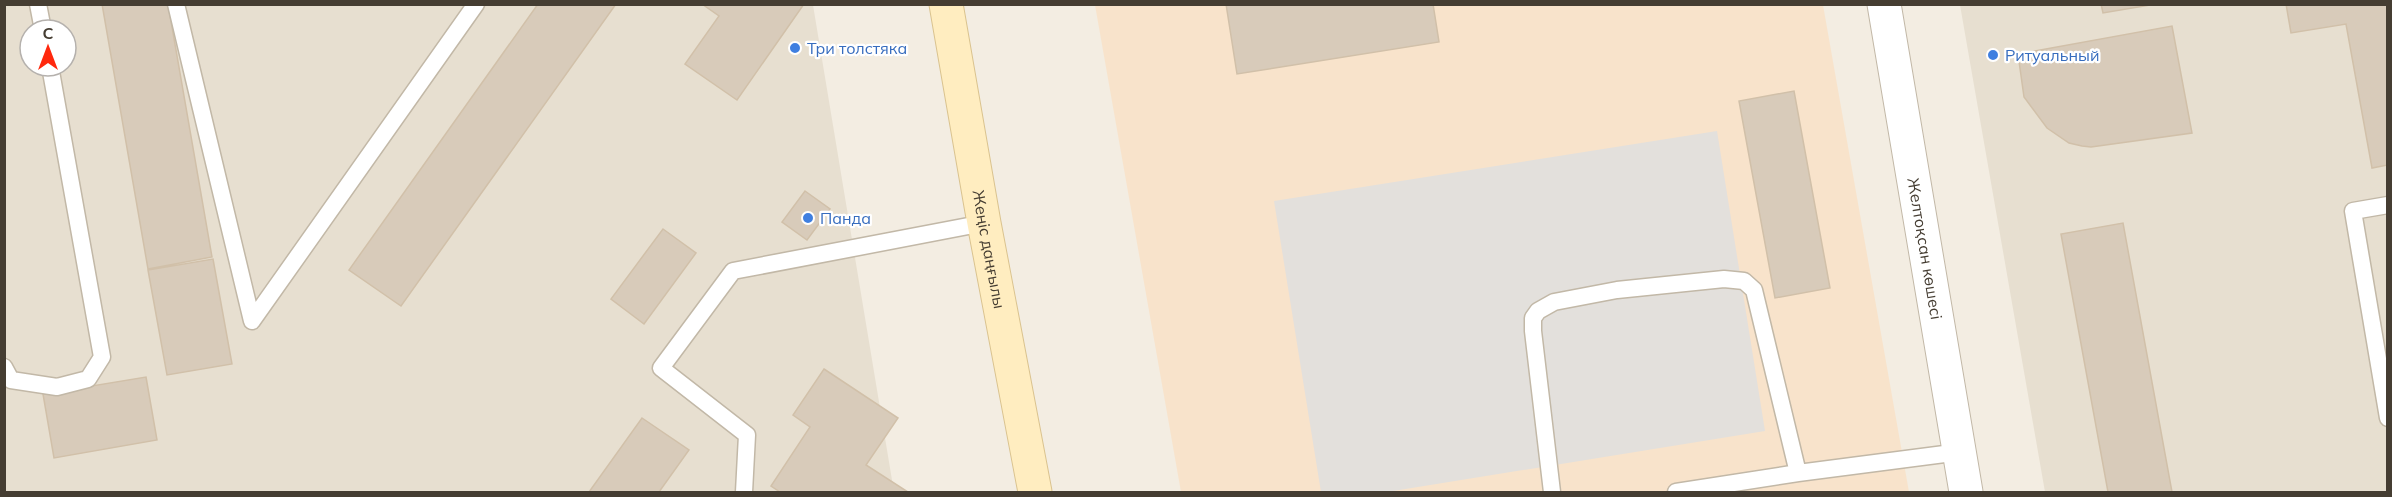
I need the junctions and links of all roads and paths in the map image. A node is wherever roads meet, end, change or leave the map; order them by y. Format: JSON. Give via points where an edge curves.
{"nodes":[{"id":1,"x":176,"y":4,"type":"edge"},
{"id":2,"x":476,"y":4,"type":"edge"},
{"id":3,"x":946,"y":4,"type":"edge"},
{"id":4,"x":1884,"y":4,"type":"edge"},
{"id":5,"x":52,"y":78,"type":"edge"},
{"id":6,"x":2388,"y":205,"type":"edge"},
{"id":7,"x":984,"y":223,"type":"junction"},
{"id":8,"x":4,"y":367,"type":"edge"},
{"id":9,"x":2388,"y":418,"type":"edge"},
{"id":10,"x":1960,"y":452,"type":"junction"},
{"id":11,"x":1798,"y":473,"type":"junction"},
{"id":12,"x":744,"y":492,"type":"edge"},
{"id":13,"x":1035,"y":492,"type":"edge"},
{"id":14,"x":1552,"y":492,"type":"edge"},
{"id":15,"x":1676,"y":492,"type":"edge"},
{"id":16,"x":1966,"y":492,"type":"edge"}],
"edges":[{"from":1,"to":2,"type":"lane","via":[[252,321]]},
{"from":3,"to":7,"type":"main road","name":"Жеңіс даңғылы"},
{"from":4,"to":10,"type":"street","name":"Желтоқсан көшесі"},
{"from":5,"to":8,"type":"lane","via":[[102,357],[87,379],[57,387],[11,380]]},
{"from":6,"to":9,"type":"lane","via":[[2353,211]]},
{"from":7,"to":12,"type":"lane","via":[[733,271],[661,368],[747,435]]},
{"from":7,"to":13,"type":"main road","name":"Жеңіс даңғылы"},
{"from":10,"to":11,"type":"lane"},
{"from":10,"to":16,"type":"street","name":"Желтоқсан көшесі"},
{"from":11,"to":14,"type":"lane","via":[[1754,291],[1744,281],[1724,279],[1617,291],[1554,302],[1538,311],[1533,318],[1533,332]]},
{"from":11,"to":15,"type":"lane"}]}
